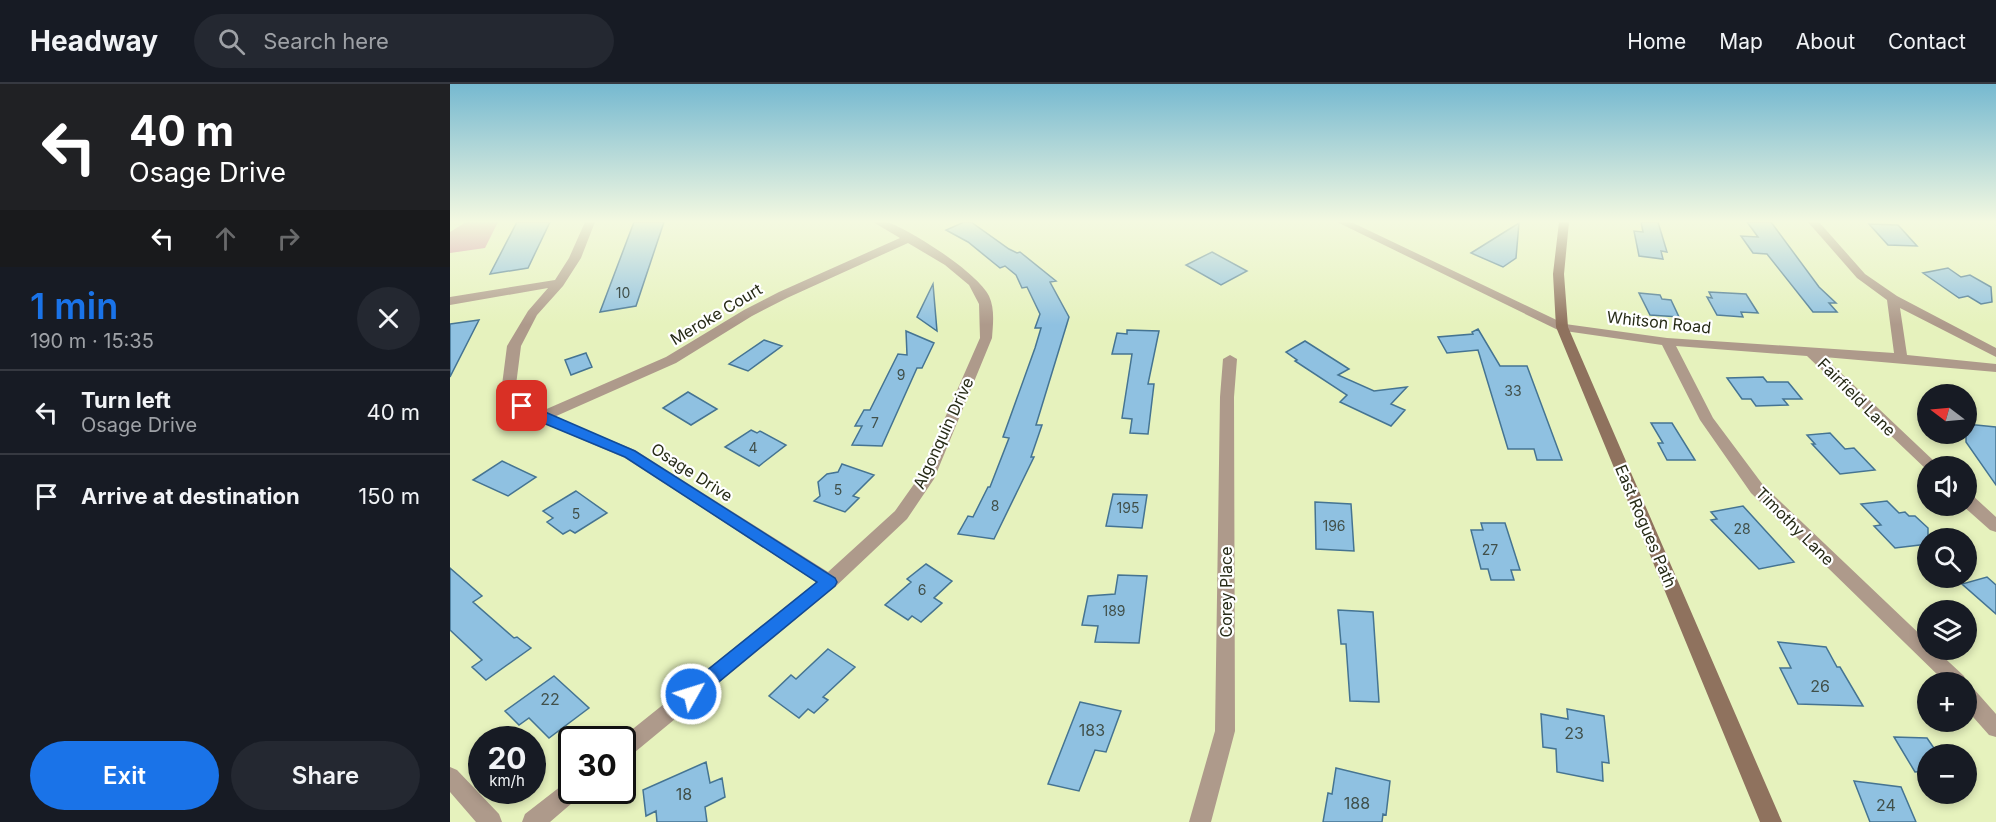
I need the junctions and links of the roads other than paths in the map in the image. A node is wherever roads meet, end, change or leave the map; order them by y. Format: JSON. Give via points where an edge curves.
{"nodes":[{"id":1,"x":576,"y":256,"type":"edge"},
{"id":2,"x":869,"y":256,"type":"edge"},
{"id":3,"x":936,"y":256,"type":"edge"},
{"id":4,"x":1414,"y":256,"type":"edge"},
{"id":5,"x":1559,"y":256,"type":"edge"},
{"id":6,"x":1843,"y":256,"type":"edge"},
{"id":7,"x":559,"y":283,"type":"junction"},
{"id":8,"x":1893,"y":299,"type":"junction"},
{"id":9,"x":450,"y":301,"type":"edge"},
{"id":10,"x":1562,"y":327,"type":"junction"},
{"id":11,"x":1667,"y":342,"type":"junction"},
{"id":12,"x":1811,"y":352,"type":"junction"},
{"id":13,"x":1996,"y":353,"type":"edge"},
{"id":14,"x":1901,"y":358,"type":"junction"},
{"id":15,"x":1230,"y":359,"type":"dead end"},
{"id":16,"x":1996,"y":368,"type":"edge"},
{"id":17,"x":541,"y":417,"type":"junction"},
{"id":18,"x":1920,"y":456,"type":"edge"},
{"id":19,"x":1977,"y":509,"type":"edge"},
{"id":20,"x":1996,"y":526,"type":"edge"},
{"id":21,"x":829,"y":582,"type":"junction"},
{"id":22,"x":1947,"y":672,"type":"edge"},
{"id":23,"x":1977,"y":706,"type":"edge"},
{"id":24,"x":1996,"y":728,"type":"edge"},
{"id":25,"x":636,"y":739,"type":"edge"},
{"id":26,"x":450,"y":777,"type":"edge"},
{"id":27,"x":558,"y":801,"type":"edge"},
{"id":28,"x":491,"y":822,"type":"edge"},
{"id":29,"x":533,"y":822,"type":"edge"},
{"id":30,"x":1200,"y":822,"type":"edge"},
{"id":31,"x":1771,"y":822,"type":"edge"}],
"edges":[{"from":1,"to":7,"type":"street","name":"Osage Drive"},
{"from":2,"to":17,"type":"street","name":"Meroke Court","via":[[748,312],[631,380]]},
{"from":3,"to":21,"type":"street","name":"Algonquin Drive","via":[[966,275],[981,293],[988,316],[986,338],[926,479],[902,515]]},
{"from":4,"to":10,"type":"street","name":"Whitson Road"},
{"from":5,"to":10,"type":"street","name":"East Rogues Path","via":[[1557,290]]},
{"from":6,"to":8,"type":"street","via":[[1861,276]]},
{"from":7,"to":9,"type":"street"},
{"from":7,"to":17,"type":"street","name":"Osage Drive","via":[[532,314],[514,346],[509,385],[522,406]]},
{"from":8,"to":13,"type":"street"},
{"from":8,"to":14,"type":"street"},
{"from":10,"to":11,"type":"street","name":"Whitson Road"},
{"from":10,"to":31,"type":"street","name":"East Rogues Path"},
{"from":11,"to":12,"type":"street","name":"Whitson Road"},
{"from":11,"to":22,"type":"street","name":"Timothy Lane","via":[[1707,420],[1757,489]]},
{"from":12,"to":14,"type":"street","name":"Whitson Road"},
{"from":12,"to":18,"type":"street","name":"Fairfield Lane"},
{"from":14,"to":16,"type":"street","name":"Whitson Road"},
{"from":15,"to":30,"type":"street","name":"Corey Place","via":[[1225,731]]},
{"from":17,"to":21,"type":"street","name":"Osage Drive","via":[[630,454]]},
{"from":19,"to":20,"type":"street"},
{"from":21,"to":25,"type":"street","name":"Algonquin Drive"},
{"from":23,"to":24,"type":"street"},
{"from":26,"to":28,"type":"street"},
{"from":27,"to":29,"type":"street"}]}
